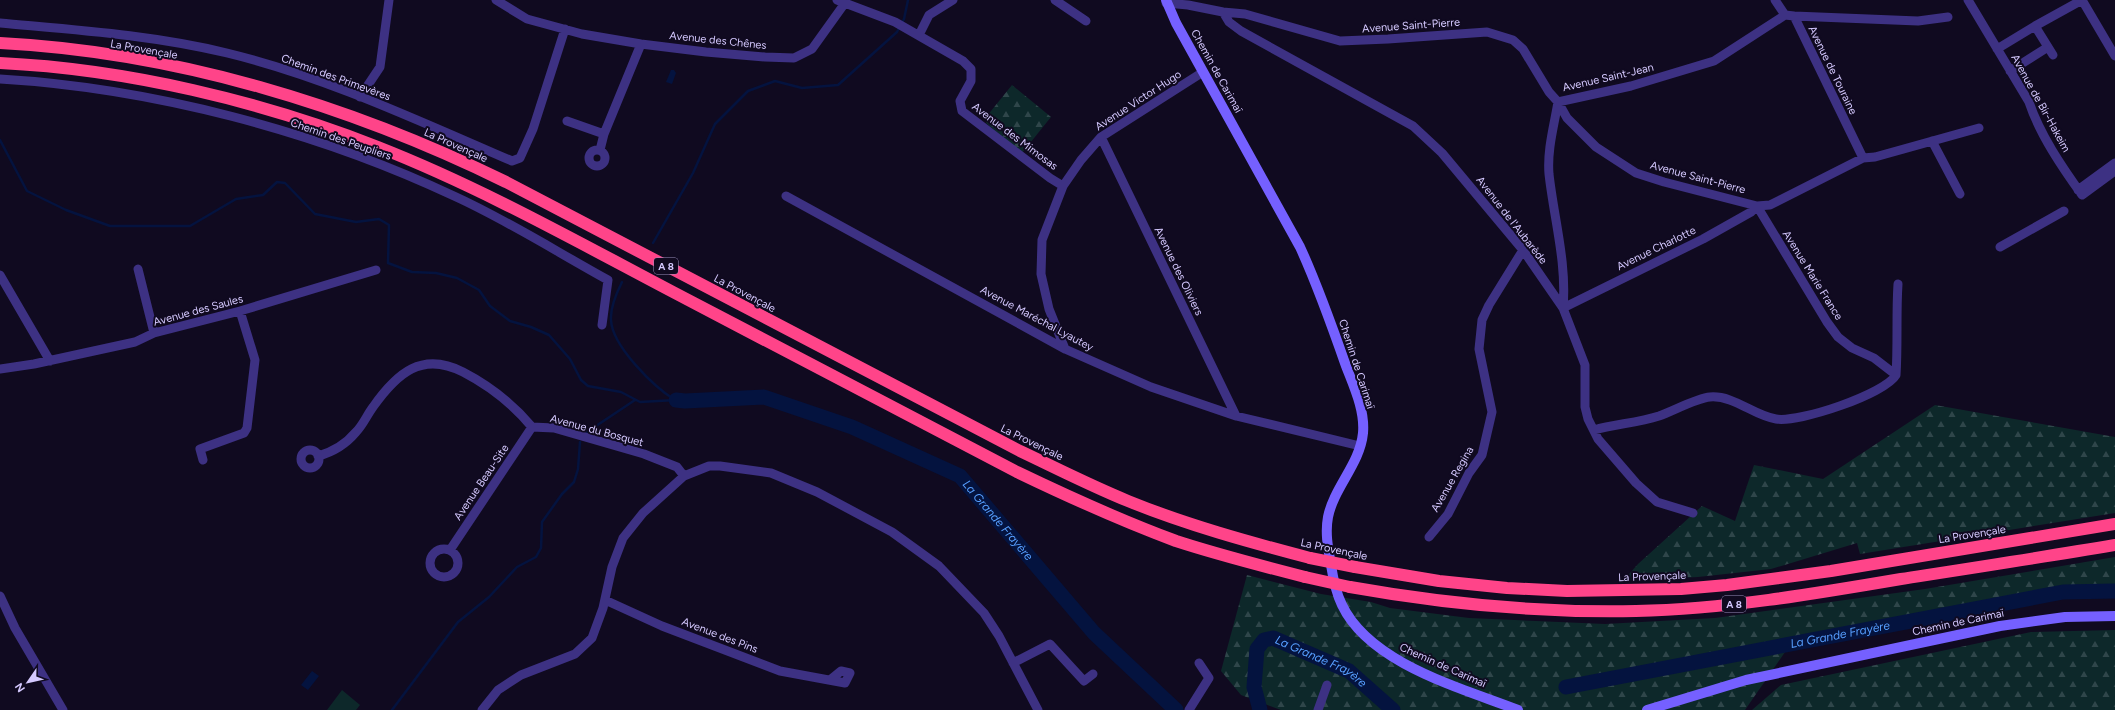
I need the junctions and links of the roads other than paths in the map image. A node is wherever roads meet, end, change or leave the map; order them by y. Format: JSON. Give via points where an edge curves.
{"nodes":[{"id":1,"x":389,"y":0,"type":"edge"},
{"id":2,"x":496,"y":0,"type":"edge"},
{"id":3,"x":953,"y":0,"type":"edge"},
{"id":4,"x":1055,"y":0,"type":"edge"},
{"id":5,"x":1775,"y":0,"type":"edge"},
{"id":6,"x":1968,"y":0,"type":"edge"},
{"id":7,"x":2082,"y":0,"type":"edge"},
{"id":8,"x":1164,"y":1,"type":"edge"},
{"id":9,"x":841,"y":2,"type":"edge"},
{"id":10,"x":1223,"y":12,"type":"junction"},
{"id":11,"x":1789,"y":16,"type":"junction"},
{"id":12,"x":1948,"y":17,"type":"dead end"},
{"id":13,"x":1086,"y":21,"type":"dead end"},
{"id":14,"x":0,"y":24,"type":"edge"},
{"id":15,"x":2035,"y":26,"type":"junction"},
{"id":16,"x":566,"y":29,"type":"junction"},
{"id":17,"x":919,"y":35,"type":"junction"},
{"id":18,"x":0,"y":43,"type":"edge"},
{"id":19,"x":641,"y":44,"type":"junction"},
{"id":20,"x":1997,"y":49,"type":"junction"},
{"id":21,"x":2115,"y":56,"type":"edge"},
{"id":22,"x":0,"y":63,"type":"edge"},
{"id":23,"x":2010,"y":71,"type":"junction"},
{"id":24,"x":1203,"y":72,"type":"junction"},
{"id":25,"x":0,"y":79,"type":"edge"},
{"id":26,"x":360,"y":97,"type":"junction"},
{"id":27,"x":1558,"y":102,"type":"junction"},
{"id":28,"x":568,"y":121,"type":"dead end"},
{"id":29,"x":1978,"y":128,"type":"dead end"},
{"id":30,"x":604,"y":134,"type":"junction"},
{"id":31,"x":1101,"y":137,"type":"junction"},
{"id":32,"x":1932,"y":141,"type":"junction"},
{"id":33,"x":600,"y":150,"type":"dead end"},
{"id":34,"x":1864,"y":158,"type":"junction"},
{"id":35,"x":2115,"y":163,"type":"edge"},
{"id":36,"x":2115,"y":171,"type":"edge"},
{"id":37,"x":1063,"y":186,"type":"junction"},
{"id":38,"x":2080,"y":193,"type":"junction"},
{"id":39,"x":1960,"y":194,"type":"dead end"},
{"id":40,"x":786,"y":196,"type":"dead end"},
{"id":41,"x":1757,"y":206,"type":"junction"},
{"id":42,"x":2064,"y":211,"type":"dead end"},
{"id":43,"x":2000,"y":247,"type":"dead end"},
{"id":44,"x":1523,"y":250,"type":"junction"},
{"id":45,"x":138,"y":269,"type":"dead end"},
{"id":46,"x":376,"y":270,"type":"dead end"},
{"id":47,"x":0,"y":275,"type":"edge"},
{"id":48,"x":1898,"y":284,"type":"dead end"},
{"id":49,"x":1563,"y":308,"type":"junction"},
{"id":50,"x":240,"y":311,"type":"junction"},
{"id":51,"x":602,"y":324,"type":"dead end"},
{"id":52,"x":154,"y":333,"type":"junction"},
{"id":53,"x":1065,"y":349,"type":"junction"},
{"id":54,"x":50,"y":360,"type":"junction"},
{"id":55,"x":0,"y":369,"type":"edge"},
{"id":56,"x":1896,"y":375,"type":"junction"},
{"id":57,"x":1236,"y":416,"type":"junction"},
{"id":58,"x":532,"y":427,"type":"junction"},
{"id":59,"x":1594,"y":430,"type":"junction"},
{"id":60,"x":1360,"y":446,"type":"junction"},
{"id":61,"x":318,"y":456,"type":"dead end"},
{"id":62,"x":203,"y":460,"type":"dead end"},
{"id":63,"x":684,"y":476,"type":"junction"},
{"id":64,"x":1693,"y":513,"type":"dead end"},
{"id":65,"x":2115,"y":524,"type":"edge"},
{"id":66,"x":1429,"y":537,"type":"dead end"},
{"id":67,"x":2115,"y":545,"type":"edge"},
{"id":68,"x":450,"y":550,"type":"dead end"},
{"id":69,"x":0,"y":596,"type":"edge"},
{"id":70,"x":605,"y":600,"type":"junction"},
{"id":71,"x":2115,"y":616,"type":"edge"},
{"id":72,"x":1013,"y":663,"type":"junction"},
{"id":73,"x":1199,"y":663,"type":"dead end"},
{"id":74,"x":1093,"y":674,"type":"dead end"},
{"id":75,"x":830,"y":680,"type":"dead end"},
{"id":76,"x":1327,"y":685,"type":"dead end"},
{"id":77,"x":63,"y":710,"type":"edge"},
{"id":78,"x":482,"y":710,"type":"edge"},
{"id":79,"x":1038,"y":710,"type":"edge"},
{"id":80,"x":1189,"y":710,"type":"edge"},
{"id":81,"x":1318,"y":710,"type":"edge"},
{"id":82,"x":1518,"y":710,"type":"edge"},
{"id":83,"x":1647,"y":710,"type":"edge"}],
"edges":[{"from":1,"to":26,"type":"street","via":[[380,67]]},
{"from":2,"to":16,"type":"street","name":"Avenue des Chênes","via":[[527,19]]},
{"from":3,"to":17,"type":"street","via":[[929,15]]},
{"from":4,"to":13,"type":"street"},
{"from":5,"to":11,"type":"street","name":"Avenue de Touraine"},
{"from":6,"to":20,"type":"street","name":"Avenue de Bir-Hakeim"},
{"from":7,"to":15,"type":"street"},
{"from":7,"to":21,"type":"street"},
{"from":8,"to":10,"type":"street","name":"Avenue Saint-Pierre"},
{"from":8,"to":24,"type":"street","name":"Chemin de Carimaï"},
{"from":9,"to":17,"type":"street","via":[[895,22]]},
{"from":9,"to":19,"type":"street","name":"Avenue des Chênes","via":[[812,49],[794,58]]},
{"from":10,"to":27,"type":"street","name":"Avenue Saint-Pierre","via":[[1245,14],[1340,41],[1487,32],[1513,40],[1523,49]]},
{"from":10,"to":44,"type":"street","name":"Avenue de l'Aubarède","via":[[1229,22],[1241,31],[1413,126],[1442,153]]},
{"from":11,"to":12,"type":"street","via":[[1918,21]]},
{"from":11,"to":27,"type":"street","name":"Avenue Saint-Jean","via":[[1714,61],[1631,86]]},
{"from":11,"to":34,"type":"street","name":"Avenue de Touraine"},
{"from":14,"to":26,"type":"street","name":"Chemin des Primevères","via":[[155,39],[226,53],[283,69]]},
{"from":15,"to":20,"type":"street"},
{"from":15,"to":23,"type":"street","via":[[2051,51]]},
{"from":16,"to":19,"type":"street","name":"Avenue des Chênes"},
{"from":16,"to":26,"type":"street","name":"Chemin des Primevères","via":[[533,129],[520,158],[512,161]]},
{"from":17,"to":37,"type":"street","name":"Avenue des Mimosas","via":[[963,61],[971,69],[971,81],[960,102],[962,111]]},
{"from":18,"to":65,"type":"highway","name":"La Provençale","number":"A 8","bridge":true,"via":[[83,52],[200,72],[308,101],[386,129],[506,182],[1020,451],[1087,483],[1181,520],[1310,558],[1439,581],[1507,588],[1567,591],[1681,589],[1824,572]]},
{"from":19,"to":30,"type":"street"},
{"from":20,"to":23,"type":"street","name":"Avenue de Bir-Hakeim"},
{"from":22,"to":67,"type":"highway","number":"A 8","bridge":true,"via":[[85,72],[207,94],[289,117],[378,147],[484,193],[1071,498],[1177,541],[1305,577],[1405,597],[1522,609],[1579,612],[1672,609],[1807,595]]},
{"from":23,"to":38,"type":"street","name":"Avenue de Bir-Hakeim","via":[[2030,102],[2050,146]]},
{"from":24,"to":31,"type":"street","name":"Avenue Victor Hugo"},
{"from":24,"to":60,"type":"street","name":"Chemin de Carimaï","via":[[1254,162],[1316,282],[1360,408],[1363,433]]},
{"from":25,"to":51,"type":"street","name":"Chemin des Peupliers","via":[[47,82],[112,91],[227,116],[303,137],[402,173],[457,197],[608,280]]},
{"from":27,"to":41,"type":"street","name":"Avenue Saint-Pierre","via":[[1567,118],[1596,147],[1636,173]]},
{"from":27,"to":49,"type":"street","name":"Avenue Saint-Jean","via":[[1550,140],[1549,173],[1565,288]]},
{"from":28,"to":30,"type":"street"},
{"from":29,"to":32,"type":"street","name":"Avenue Saint-Pierre"},
{"from":30,"to":33,"type":"street"},
{"from":31,"to":37,"type":"street","name":"Avenue Victor Hugo"},
{"from":31,"to":57,"type":"street","name":"Avenue des Oliviers"},
{"from":32,"to":34,"type":"street","name":"Avenue Saint-Pierre"},
{"from":32,"to":39,"type":"street"},
{"from":34,"to":41,"type":"street","name":"Avenue Saint-Pierre","via":[[1770,204]]},
{"from":35,"to":38,"type":"street"},
{"from":36,"to":38,"type":"street"},
{"from":37,"to":53,"type":"street","name":"Avenue Victor Hugo","via":[[1042,240],[1040,274],[1049,308]]},
{"from":40,"to":53,"type":"street","name":"Avenue Maréchal Lyautey"},
{"from":41,"to":49,"type":"street","name":"Avenue Charlotte","via":[[1703,239]]},
{"from":41,"to":56,"type":"street","name":"Avenue Marie France","via":[[1838,337],[1852,348],[1874,358]]},
{"from":42,"to":43,"type":"street"},
{"from":44,"to":49,"type":"street","name":"Avenue de l'Aubarède"},
{"from":44,"to":66,"type":"street","name":"Avenue Regina","via":[[1482,320],[1478,349],[1492,412],[1482,454],[1448,514]]},
{"from":45,"to":52,"type":"street"},
{"from":46,"to":50,"type":"street","name":"Avenue des Saules"},
{"from":47,"to":54,"type":"street"},
{"from":48,"to":56,"type":"street"},
{"from":49,"to":59,"type":"street","name":"Avenue de l'Aubarède","via":[[1585,365],[1585,407]]},
{"from":50,"to":52,"type":"street","name":"Avenue des Saules"},
{"from":50,"to":62,"type":"street","via":[[255,360],[247,428],[244,433],[200,449]]},
{"from":52,"to":54,"type":"street","name":"Avenue des Saules","via":[[135,342]]},
{"from":53,"to":57,"type":"street","name":"Avenue Maréchal Lyautey","via":[[1151,386]]},
{"from":54,"to":55,"type":"street","name":"Avenue des Saules"},
{"from":56,"to":59,"type":"street","via":[[1886,386],[1838,407],[1788,419],[1776,419],[1724,398],[1710,397],[1639,422]]},
{"from":57,"to":60,"type":"street","name":"Avenue Maréchal Lyautey"},
{"from":58,"to":61,"type":"street","via":[[497,392],[451,366],[430,362],[410,368],[374,406],[356,433],[334,451]]},
{"from":58,"to":63,"type":"street","name":"Avenue du Bosquet","via":[[554,428],[644,454],[677,467]]},
{"from":58,"to":68,"type":"street","name":"Avenue Beau-Site"},
{"from":59,"to":64,"type":"street","name":"Avenue de l'Aubarède","via":[[1598,439],[1636,483],[1657,502]]},
{"from":60,"to":82,"type":"street","name":"Chemin de Carimaï","via":[[1334,496],[1327,524],[1333,573],[1342,605],[1349,617],[1366,637],[1399,661]]},
{"from":63,"to":70,"type":"street","via":[[643,513],[623,538],[612,567]]},
{"from":63,"to":72,"type":"street","via":[[709,466],[755,469],[771,473],[817,492],[892,532],[939,566],[964,591],[984,613]]},
{"from":69,"to":77,"type":"street","via":[[15,628]]},
{"from":70,"to":75,"type":"street","name":"Avenue des Pins","via":[[662,626],[780,671]]},
{"from":70,"to":78,"type":"street","via":[[592,638],[575,654],[521,674],[498,690]]},
{"from":71,"to":83,"type":"street","name":"Chemin de Carimaï","via":[[2065,617],[2000,626],[1746,680]]},
{"from":72,"to":74,"type":"street","via":[[1050,644],[1084,681]]},
{"from":72,"to":79,"type":"street"},
{"from":73,"to":80,"type":"street","via":[[1209,678]]},
{"from":76,"to":81,"type":"street"}]}
